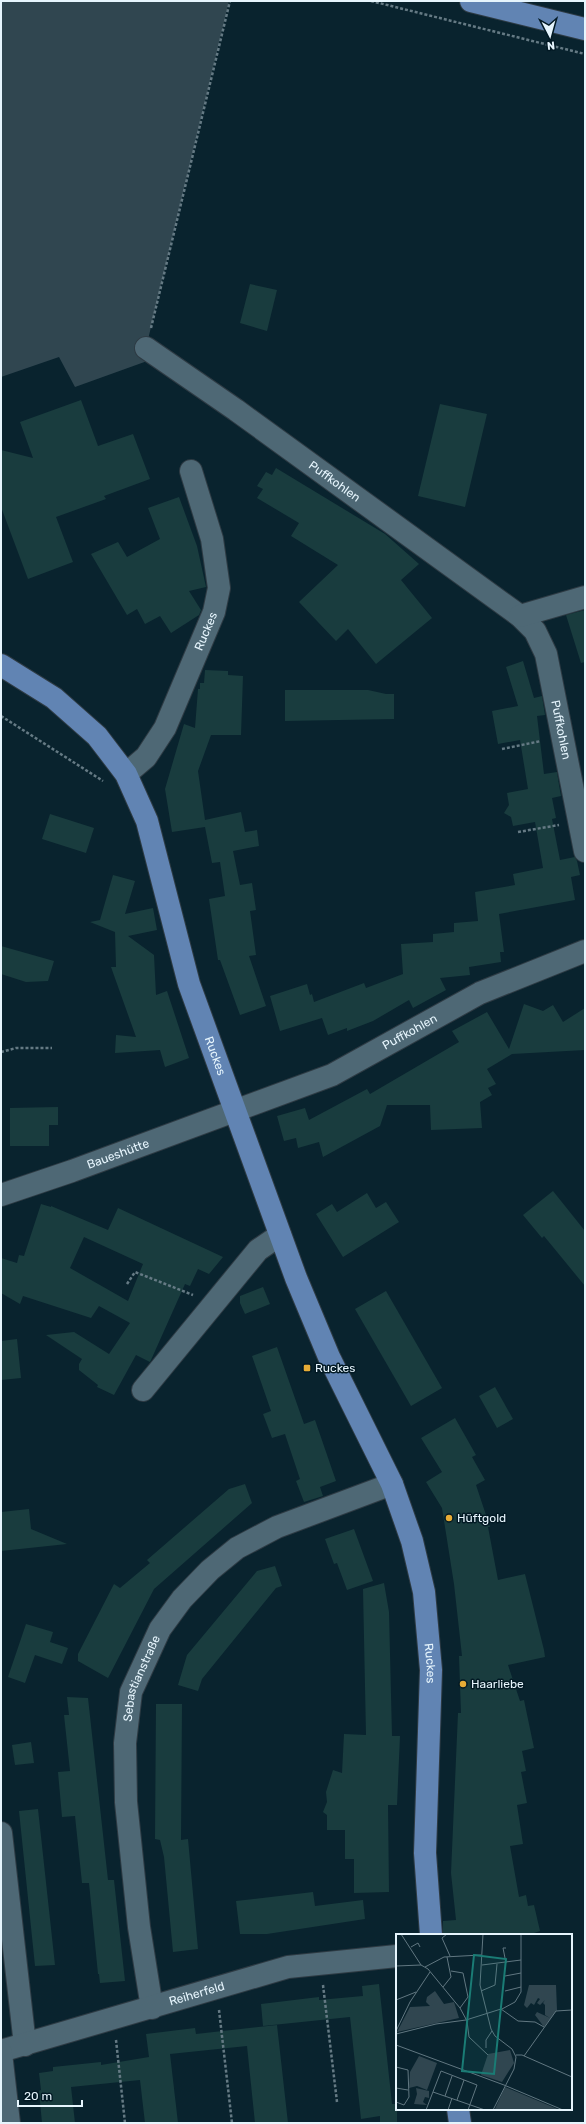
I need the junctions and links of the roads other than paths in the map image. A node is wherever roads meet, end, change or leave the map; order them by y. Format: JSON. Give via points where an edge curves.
{"nodes":[{"id":1,"x":471,"y":1,"type":"edge"},
{"id":2,"x":585,"y":29,"type":"edge"},
{"id":3,"x":146,"y":348,"type":"road end"},
{"id":4,"x":191,"y":471,"type":"dead end"},
{"id":5,"x":585,"y":597,"type":"edge"},
{"id":6,"x":520,"y":616,"type":"junction"},
{"id":7,"x":1,"y":665,"type":"edge"},
{"id":8,"x":126,"y":774,"type":"junction"},
{"id":9,"x":585,"y":851,"type":"edge"},
{"id":10,"x":585,"y":950,"type":"edge"},
{"id":11,"x":234,"y":1111,"type":"junction"},
{"id":12,"x":1,"y":1195,"type":"edge"},
{"id":13,"x":280,"y":1235,"type":"junction"},
{"id":14,"x":144,"y":1390,"type":"dead end"},
{"id":15,"x":392,"y":1484,"type":"junction"},
{"id":16,"x":1,"y":1834,"type":"edge"},
{"id":17,"x":431,"y":1934,"type":"edge"},
{"id":18,"x":396,"y":1956,"type":"edge"},
{"id":19,"x":152,"y":2008,"type":"junction"},
{"id":20,"x":25,"y":2045,"type":"junction"},
{"id":21,"x":1,"y":2052,"type":"edge"},
{"id":22,"x":458,"y":2110,"type":"edge"},
{"id":23,"x":9,"y":2123,"type":"edge"},
{"id":24,"x":460,"y":2123,"type":"edge"}],
"edges":[{"from":1,"to":2,"type":"main road"},
{"from":3,"to":6,"type":"street","name":"Puffkohlen","via":[[236,410]]},
{"from":4,"to":8,"type":"street","name":"Ruckes","via":[[212,538],[219,588],[214,612],[165,728],[146,757]]},
{"from":5,"to":6,"type":"street"},
{"from":6,"to":9,"type":"street","name":"Puffkohlen","via":[[535,631],[546,654]]},
{"from":7,"to":8,"type":"main road","name":"Ruckes","via":[[54,698],[97,736]]},
{"from":8,"to":11,"type":"main road","name":"Ruckes","via":[[147,821],[189,984]]},
{"from":10,"to":11,"type":"street","name":"Puffkohlen","via":[[480,993],[332,1075]]},
{"from":11,"to":12,"type":"street","name":"Baueshütte"},
{"from":11,"to":13,"type":"main road","name":"Ruckes"},
{"from":13,"to":14,"type":"street","via":[[258,1250]]},
{"from":13,"to":15,"type":"main road","name":"Ruckes","via":[[326,1350]]},
{"from":15,"to":17,"type":"main road","name":"Ruckes","via":[[412,1541],[424,1592],[429,1632],[431,1670],[425,1853]]},
{"from":15,"to":19,"type":"street","name":"Sebastianstraße","via":[[277,1526],[237,1548],[210,1570],[182,1599],[160,1629],[131,1692],[125,1743],[126,1802],[139,1927]]},
{"from":16,"to":20,"type":"street"},
{"from":18,"to":19,"type":"street","name":"Reiherfeld","via":[[288,1967]]},
{"from":19,"to":20,"type":"street","name":"Reiherfeld"},
{"from":20,"to":21,"type":"street","name":"Reiherfeld"},
{"from":21,"to":23,"type":"street"},
{"from":22,"to":24,"type":"main road"}]}
